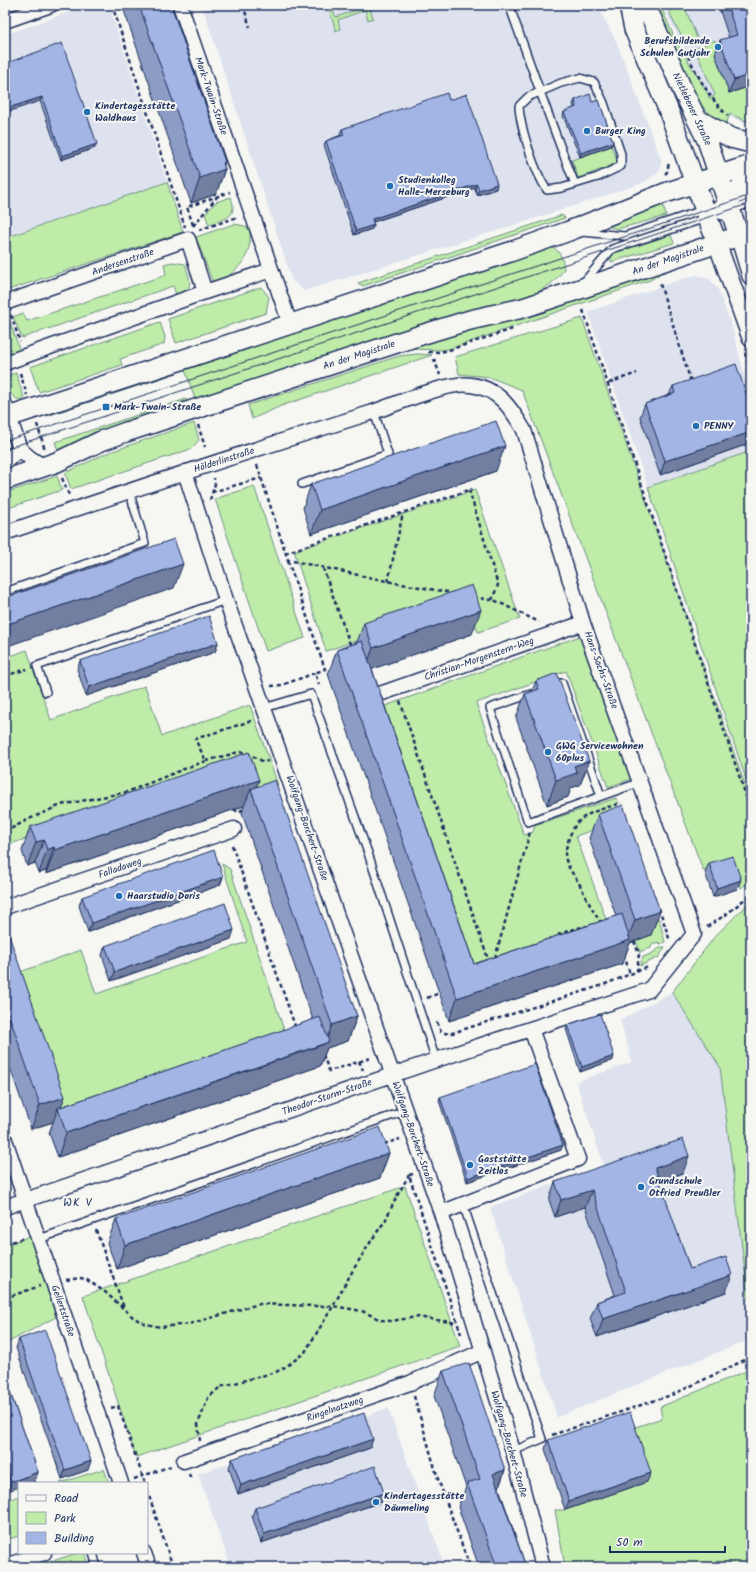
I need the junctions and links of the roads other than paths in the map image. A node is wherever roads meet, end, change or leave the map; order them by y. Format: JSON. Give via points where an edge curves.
{"nodes":[{"id":1,"x":51,"y":5,"type":"edge"},
{"id":2,"x":180,"y":5,"type":"edge"},
{"id":3,"x":509,"y":5,"type":"edge"},
{"id":4,"x":629,"y":5,"type":"edge"},
{"id":5,"x":636,"y":5,"type":"edge"},
{"id":6,"x":5,"y":21,"type":"edge"},
{"id":7,"x":540,"y":92,"type":"junction"},
{"id":8,"x":698,"y":119,"type":"junction"},
{"id":9,"x":751,"y":143,"type":"edge"},
{"id":10,"x":751,"y":165,"type":"edge"},
{"id":11,"x":719,"y":176,"type":"junction"},
{"id":12,"x":696,"y":183,"type":"junction"},
{"id":13,"x":575,"y":184,"type":"junction"},
{"id":14,"x":748,"y":186,"type":"edge"},
{"id":15,"x":751,"y":203,"type":"edge"},
{"id":16,"x":718,"y":210,"type":"junction"},
{"id":17,"x":569,"y":231,"type":"junction"},
{"id":18,"x":745,"y":234,"type":"edge"},
{"id":19,"x":717,"y":243,"type":"junction"},
{"id":20,"x":271,"y":270,"type":"junction"},
{"id":21,"x":751,"y":276,"type":"edge"},
{"id":22,"x":577,"y":291,"type":"junction"},
{"id":23,"x":205,"y":292,"type":"junction"},
{"id":24,"x":6,"y":303,"type":"edge"},
{"id":25,"x":290,"y":324,"type":"junction"},
{"id":26,"x":748,"y":344,"type":"edge"},
{"id":27,"x":5,"y":363,"type":"edge"},
{"id":28,"x":444,"y":388,"type":"joint"},
{"id":29,"x":374,"y":412,"type":"junction"},
{"id":30,"x":6,"y":413,"type":"edge"},
{"id":31,"x":20,"y":449,"type":"junction"},
{"id":32,"x":5,"y":462,"type":"edge"},
{"id":33,"x":52,"y":469,"type":"junction"},
{"id":34,"x":185,"y":472,"type":"junction"},
{"id":35,"x":5,"y":480,"type":"edge"},
{"id":36,"x":302,"y":484,"type":"dead end"},
{"id":37,"x":129,"y":490,"type":"junction"},
{"id":38,"x":5,"y":533,"type":"edge"},
{"id":39,"x":5,"y":592,"type":"edge"},
{"id":40,"x":226,"y":600,"type":"junction"},
{"id":41,"x":583,"y":623,"type":"junction"},
{"id":42,"x":46,"y":692,"type":"dead end"},
{"id":43,"x":374,"y":696,"type":"edge"},
{"id":44,"x":266,"y":712,"type":"junction"},
{"id":45,"x":641,"y":782,"type":"junction"},
{"id":46,"x":601,"y":796,"type":"junction"},
{"id":47,"x":231,"y":830,"type":"road end"},
{"id":48,"x":5,"y":906,"type":"edge"},
{"id":49,"x":649,"y":990,"type":"joint"},
{"id":50,"x":531,"y":1029,"type":"junction"},
{"id":51,"x":436,"y":1060,"type":"junction"},
{"id":52,"x":392,"y":1075,"type":"junction"},
{"id":53,"x":405,"y":1111,"type":"junction"},
{"id":54,"x":5,"y":1140,"type":"edge"},
{"id":55,"x":26,"y":1201,"type":"junction"},
{"id":56,"x":463,"y":1204,"type":"junction"},
{"id":57,"x":5,"y":1207,"type":"edge"},
{"id":58,"x":441,"y":1213,"type":"junction"},
{"id":59,"x":38,"y":1236,"type":"junction"},
{"id":60,"x":483,"y":1351,"type":"junction"},
{"id":61,"x":513,"y":1451,"type":"junction"},
{"id":62,"x":184,"y":1461,"type":"road end"},
{"id":63,"x":126,"y":1482,"type":"edge"},
{"id":64,"x":41,"y":1554,"type":"edge"},
{"id":65,"x":93,"y":1554,"type":"edge"},
{"id":66,"x":144,"y":1554,"type":"edge"},
{"id":67,"x":5,"y":1566,"type":"edge"},
{"id":68,"x":98,"y":1567,"type":"edge"},
{"id":69,"x":149,"y":1567,"type":"edge"},
{"id":70,"x":542,"y":1567,"type":"edge"}],
"edges":[{"from":1,"to":6,"type":"street"},
{"from":2,"to":20,"type":"street","name":"Mark-Twain-Straße"},
{"from":3,"to":7,"type":"lane"},
{"from":4,"to":12,"type":"main road","name":"Nietlebener Straße","via":[[634,29]]},
{"from":5,"to":8,"type":"main road","name":"Nietlebener Straße","via":[[651,17]]},
{"from":7,"to":13,"type":"lane"},
{"from":7,"to":13,"type":"lane","via":[[528,97],[519,106],[520,119],[539,176],[547,190]]},
{"from":7,"to":13,"type":"lane","via":[[561,83],[580,78],[588,79],[594,82],[604,103],[622,154],[621,166]]},
{"from":8,"to":9,"type":"main road","via":[[731,138]]},
{"from":8,"to":11,"type":"main road","name":"Nietlebener Straße"},
{"from":10,"to":11,"type":"main road"},
{"from":11,"to":12,"type":"main road"},
{"from":11,"to":14,"type":"lane","via":[[730,184]]},
{"from":11,"to":16,"type":"main road","name":"An der Magistrale"},
{"from":12,"to":16,"type":"main road","name":"An der Magistrale"},
{"from":12,"to":17,"type":"main road"},
{"from":14,"to":16,"type":"main road"},
{"from":15,"to":16,"type":"lane"},
{"from":16,"to":17,"type":"lane","via":[[625,236]]},
{"from":16,"to":18,"type":"main road","name":"An der Magistrale"},
{"from":16,"to":19,"type":"main road","name":"An der Magistrale"},
{"from":16,"to":22,"type":"lane","via":[[612,249]]},
{"from":17,"to":25,"type":"main road"},
{"from":18,"to":19,"type":"main road","name":"An der Magistrale"},
{"from":18,"to":21,"type":"street"},
{"from":19,"to":22,"type":"main road","name":"An der Magistrale"},
{"from":19,"to":26,"type":"street"},
{"from":20,"to":23,"type":"street"},
{"from":20,"to":25,"type":"street","name":"Mark-Twain-Straße"},
{"from":22,"to":33,"type":"main road","name":"An der Magistrale","via":[[405,340],[126,432],[57,462]]},
{"from":23,"to":24,"type":"street","name":"Andersenstraße","via":[[188,240]]},
{"from":23,"to":27,"type":"street"},
{"from":25,"to":30,"type":"main road"},
{"from":28,"to":29,"type":"street","name":"Hölderlinstraße"},
{"from":28,"to":41,"type":"street","name":"Hans-Sachs-Straße","via":[[470,385],[485,388],[507,403],[515,414],[524,430]]},
{"from":29,"to":34,"type":"street","name":"Hölderlinstraße"},
{"from":29,"to":36,"type":"lane","via":[[388,454]]},
{"from":30,"to":31,"type":"street"},
{"from":31,"to":32,"type":"street"},
{"from":31,"to":33,"type":"street","via":[[30,458]]},
{"from":33,"to":35,"type":"main road","name":"An der Magistrale"},
{"from":34,"to":37,"type":"street","name":"Hölderlinstraße"},
{"from":34,"to":40,"type":"street","name":"Wolfgang-Borchert-Straße"},
{"from":37,"to":38,"type":"street","name":"Hölderlinstraße"},
{"from":37,"to":39,"type":"lane","via":[[145,544]]},
{"from":40,"to":42,"type":"lane","via":[[37,666]]},
{"from":40,"to":44,"type":"street","name":"Wolfgang-Borchert-Straße"},
{"from":41,"to":43,"type":"street","name":"Christian-Morgenstern-Weg"},
{"from":41,"to":45,"type":"street","name":"Hans-Sachs-Straße"},
{"from":44,"to":51,"type":"lane","via":[[311,694],[368,853]]},
{"from":44,"to":52,"type":"street","name":"Wolfgang-Borchert-Straße"},
{"from":45,"to":46,"type":"lane"},
{"from":45,"to":49,"type":"street","name":"Hans-Sachs-Straße","via":[[694,934]]},
{"from":46,"to":46,"type":"lane","via":[[562,683],[490,708],[528,822]]},
{"from":47,"to":48,"type":"street","name":"Falladaweg"},
{"from":49,"to":50,"type":"street","name":"Theodor-Storm-Straße"},
{"from":50,"to":51,"type":"street","name":"Theodor-Storm-Straße"},
{"from":50,"to":56,"type":"street","via":[[578,1159]]},
{"from":51,"to":52,"type":"street","name":"Theodor-Storm-Straße"},
{"from":52,"to":53,"type":"street","name":"Wolfgang-Borchert-Straße"},
{"from":52,"to":55,"type":"street","name":"Theodor-Storm-Straße"},
{"from":53,"to":58,"type":"street","name":"Wolfgang-Borchert-Straße"},
{"from":53,"to":59,"type":"lane","via":[[93,1220]]},
{"from":54,"to":55,"type":"street","name":"Gellertstraße"},
{"from":55,"to":57,"type":"street","name":"Theodor-Storm-Straße"},
{"from":55,"to":59,"type":"street","name":"Gellertstraße"},
{"from":56,"to":58,"type":"street"},
{"from":56,"to":61,"type":"lane","via":[[542,1439]]},
{"from":58,"to":60,"type":"street","name":"Wolfgang-Borchert-Straße"},
{"from":59,"to":63,"type":"street","name":"Gellertstraße","via":[[60,1280],[97,1413]]},
{"from":60,"to":61,"type":"street","name":"Wolfgang-Borchert-Straße"},
{"from":60,"to":62,"type":"street","name":"Ringelnatzweg","via":[[410,1383]]},
{"from":61,"to":70,"type":"street","name":"Wolfgang-Borchert-Straße"},
{"from":64,"to":67,"type":"street"},
{"from":65,"to":68,"type":"lane"},
{"from":66,"to":69,"type":"street"}]}
